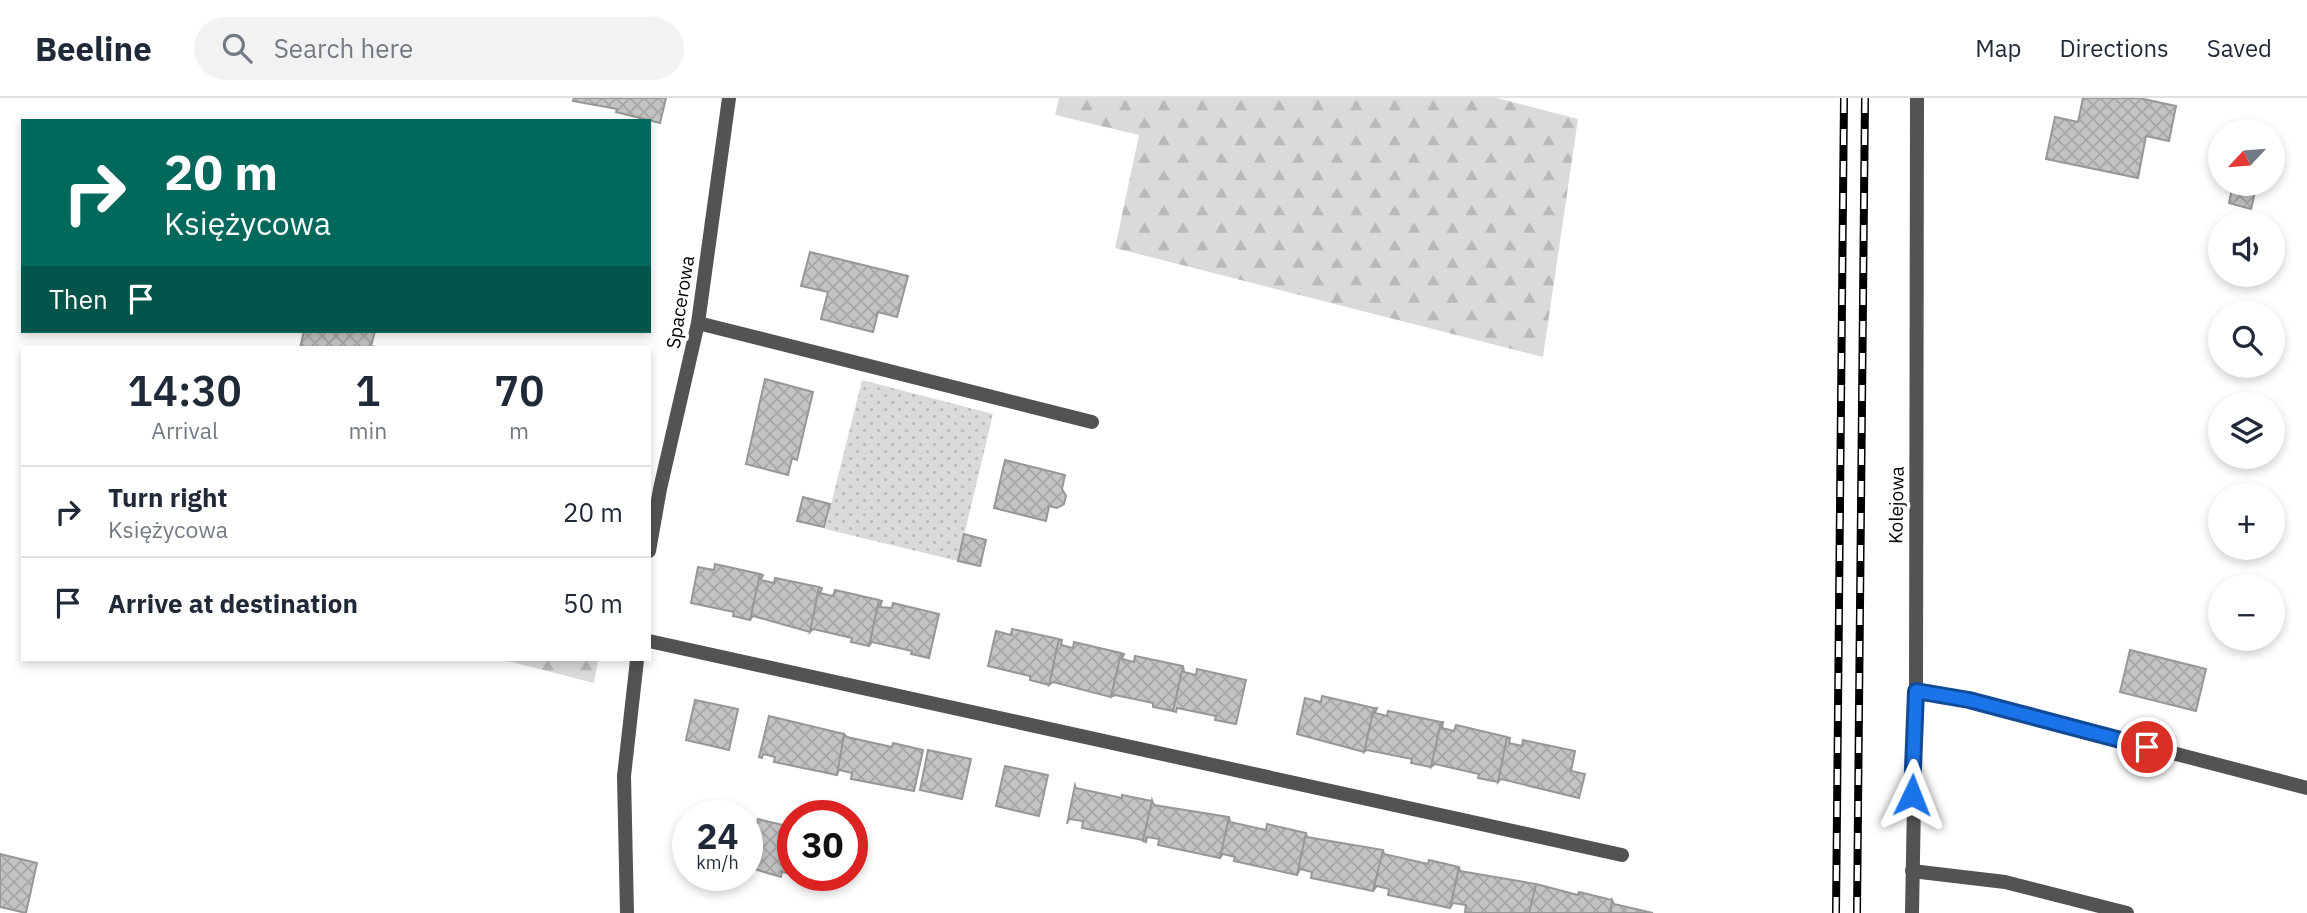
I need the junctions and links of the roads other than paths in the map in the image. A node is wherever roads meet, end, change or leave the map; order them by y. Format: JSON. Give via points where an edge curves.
{"nodes":[{"id":1,"x":729,"y":98,"type":"edge"},
{"id":2,"x":1917,"y":98,"type":"edge"},
{"id":3,"x":698,"y":323,"type":"junction"},
{"id":4,"x":1092,"y":422,"type":"dead end"},
{"id":5,"x":651,"y":540,"type":"edge"},
{"id":6,"x":651,"y":641,"type":"edge"},
{"id":7,"x":637,"y":661,"type":"edge"},
{"id":8,"x":1916,"y":691,"type":"junction"},
{"id":9,"x":2307,"y":788,"type":"edge"},
{"id":10,"x":1622,"y":855,"type":"dead end"},
{"id":11,"x":1912,"y":871,"type":"junction"},
{"id":12,"x":627,"y":913,"type":"edge"},
{"id":13,"x":1912,"y":913,"type":"edge"},
{"id":14,"x":2127,"y":913,"type":"edge"}],
"edges":[{"from":1,"to":3,"type":"street","name":"Spacerowa"},
{"from":2,"to":8,"type":"street","name":"Kolejowa"},
{"from":3,"to":4,"type":"street"},
{"from":3,"to":5,"type":"street","name":"Spacerowa"},
{"from":6,"to":10,"type":"street"},
{"from":7,"to":12,"type":"street","via":[[624,776]]},
{"from":8,"to":9,"type":"street","via":[[1969,700]]},
{"from":8,"to":11,"type":"street","name":"Kolejowa"},
{"from":11,"to":13,"type":"street","name":"Kolejowa"},
{"from":11,"to":14,"type":"street","via":[[2005,882]]}]}
